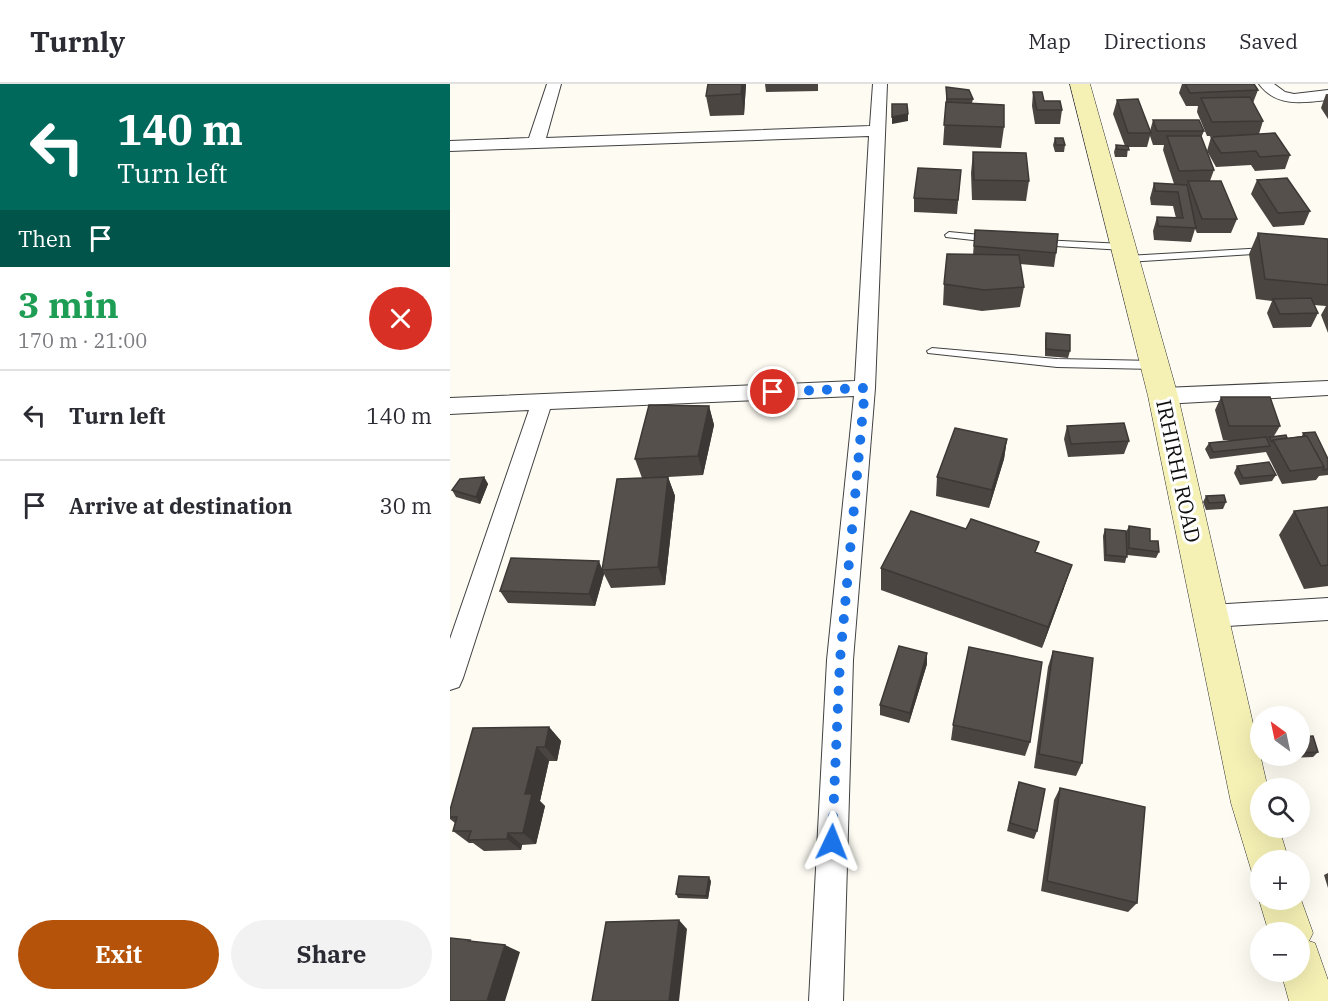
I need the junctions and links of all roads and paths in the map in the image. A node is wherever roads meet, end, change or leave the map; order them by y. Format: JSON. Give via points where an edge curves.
{"nodes":[{"id":1,"x":554,"y":84,"type":"edge"},
{"id":2,"x":880,"y":84,"type":"edge"},
{"id":3,"x":1080,"y":84,"type":"edge"},
{"id":4,"x":1266,"y":84,"type":"edge"},
{"id":5,"x":1328,"y":95,"type":"edge"},
{"id":6,"x":877,"y":131,"type":"junction"},
{"id":7,"x":536,"y":143,"type":"junction"},
{"id":8,"x":450,"y":146,"type":"edge"},
{"id":9,"x":949,"y":235,"type":"dead end"},
{"id":10,"x":1002,"y":240,"type":"edge"},
{"id":11,"x":1034,"y":243,"type":"edge"},
{"id":12,"x":1282,"y":250,"type":"edge"},
{"id":13,"x":1125,"y":253,"type":"junction"},
{"id":14,"x":932,"y":351,"type":"dead end"},
{"id":15,"x":1155,"y":365,"type":"junction"},
{"id":16,"x":865,"y":388,"type":"junction"},
{"id":17,"x":1328,"y":388,"type":"edge"},
{"id":18,"x":1163,"y":396,"type":"junction"},
{"id":19,"x":542,"y":402,"type":"junction"},
{"id":20,"x":450,"y":406,"type":"edge"},
{"id":21,"x":1328,"y":609,"type":"edge"},
{"id":22,"x":1211,"y":616,"type":"junction"},
{"id":23,"x":450,"y":678,"type":"edge"},
{"id":24,"x":1266,"y":850,"type":"edge"},
{"id":25,"x":1306,"y":982,"type":"edge"},
{"id":26,"x":826,"y":1001,"type":"edge"},
{"id":27,"x":1312,"y":1001,"type":"edge"}],
"edges":[{"from":1,"to":7,"type":"street"},
{"from":2,"to":6,"type":"street"},
{"from":3,"to":13,"type":"street","name":"IRHIRHI ROAD"},
{"from":4,"to":5,"type":"street","via":[[1279,96],[1292,99]]},
{"from":6,"to":7,"type":"street"},
{"from":6,"to":16,"type":"street"},
{"from":7,"to":8,"type":"street"},
{"from":9,"to":10,"type":"lane"},
{"from":11,"to":13,"type":"lane"},
{"from":12,"to":13,"type":"lane"},
{"from":13,"to":15,"type":"street","name":"IRHIRHI ROAD"},
{"from":14,"to":15,"type":"lane","via":[[1057,363]]},
{"from":15,"to":18,"type":"street","name":"IRHIRHI ROAD"},
{"from":16,"to":19,"type":"street"},
{"from":16,"to":26,"type":"street","via":[[840,660]]},
{"from":17,"to":18,"type":"street"},
{"from":18,"to":22,"type":"street","name":"IRHIRHI ROAD"},
{"from":19,"to":20,"type":"street"},
{"from":19,"to":23,"type":"street"},
{"from":21,"to":22,"type":"street"},
{"from":22,"to":24,"type":"street","name":"IRHIRHI ROAD","via":[[1251,803]]},
{"from":25,"to":27,"type":"street"}]}
